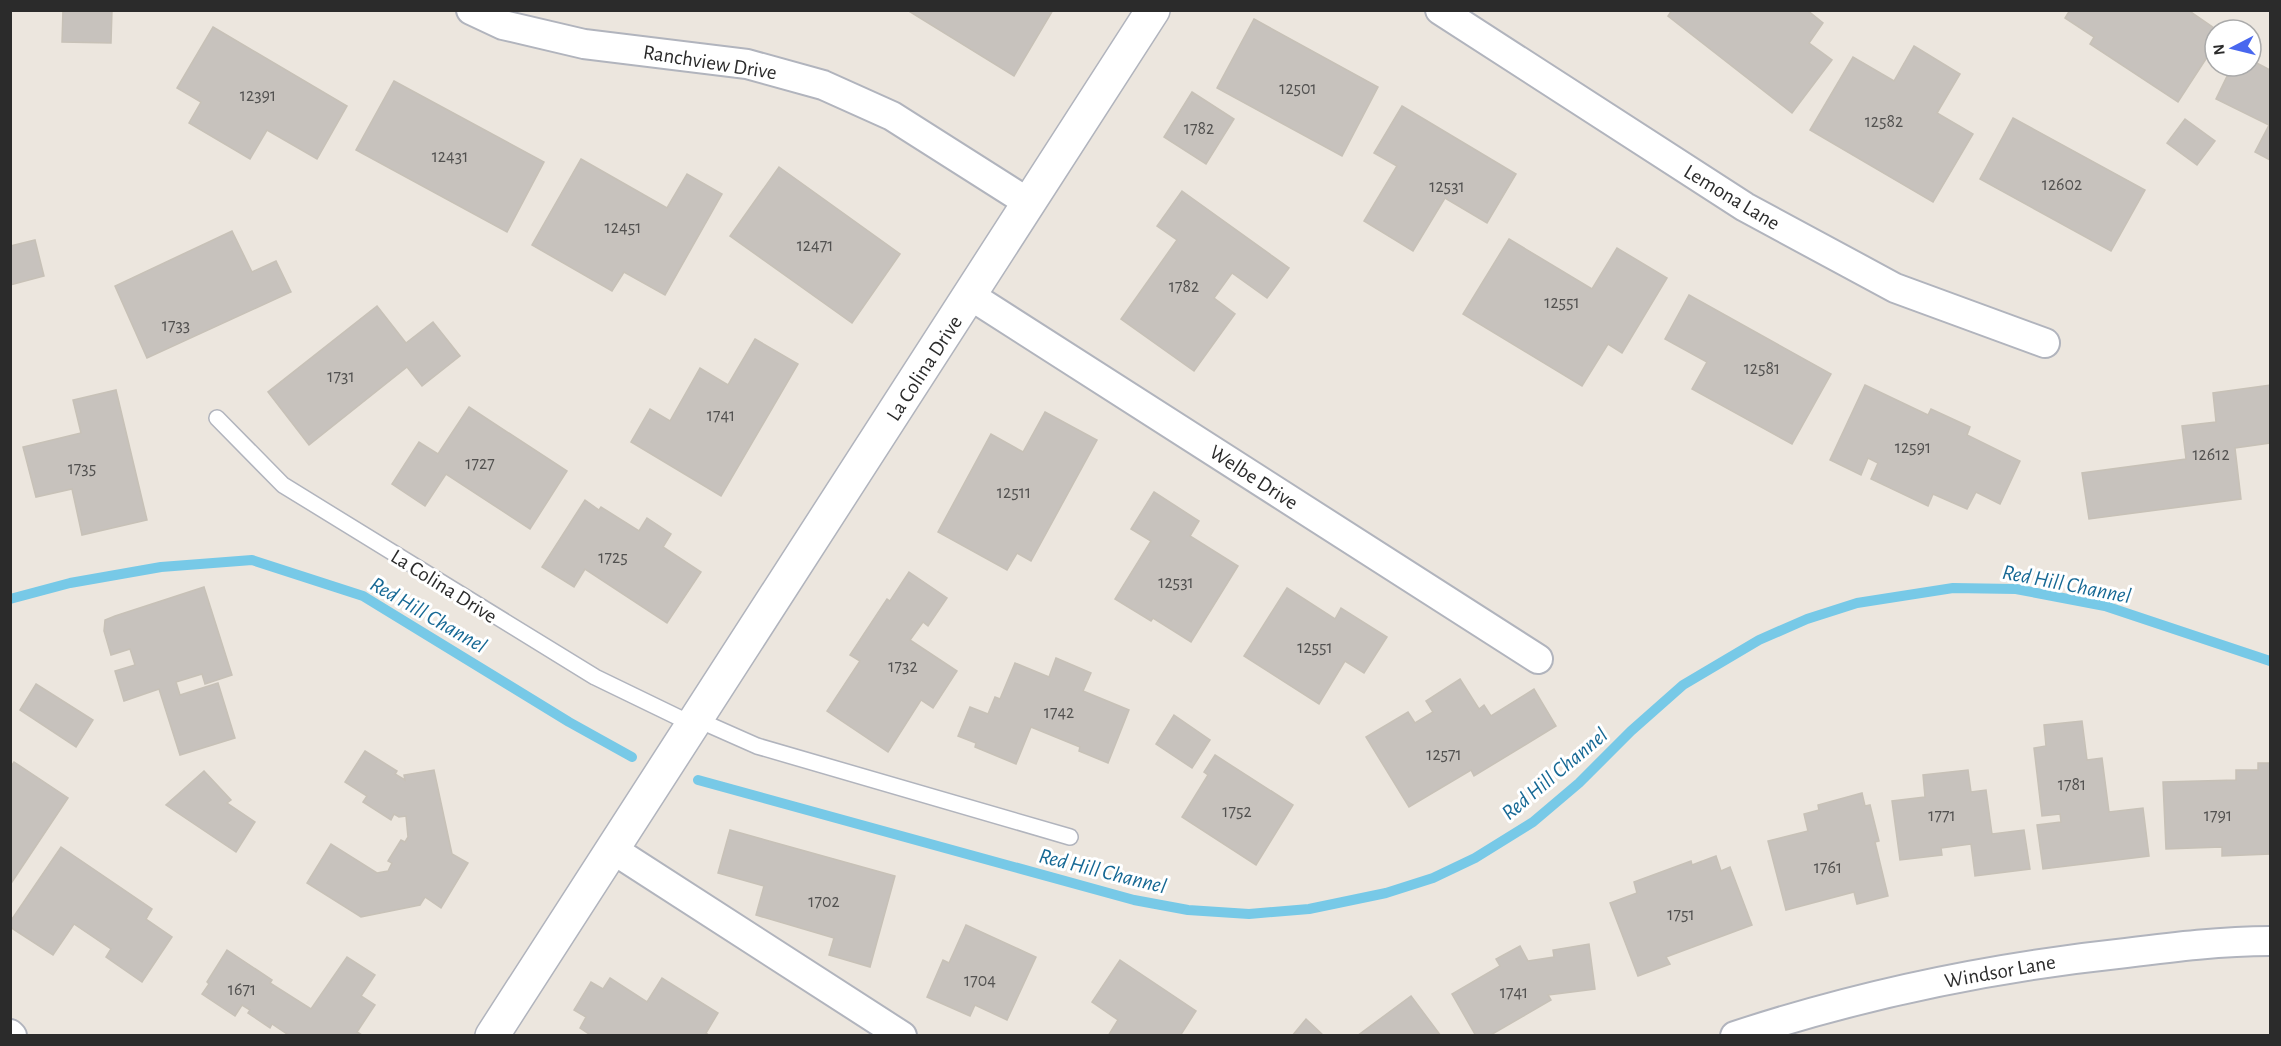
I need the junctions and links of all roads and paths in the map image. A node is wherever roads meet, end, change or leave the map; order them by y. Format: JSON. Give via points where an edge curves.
{"nodes":[{"id":1,"x":471,"y":10,"type":"edge"},
{"id":2,"x":1153,"y":10,"type":"edge"},
{"id":3,"x":1440,"y":10,"type":"edge"},
{"id":4,"x":1029,"y":203,"type":"junction"},
{"id":5,"x":971,"y":296,"type":"junction"},
{"id":6,"x":2045,"y":343,"type":"dead end"},
{"id":7,"x":216,"y":418,"type":"dead end"},
{"id":8,"x":1538,"y":659,"type":"dead end"},
{"id":9,"x":694,"y":722,"type":"junction"},
{"id":10,"x":1070,"y":837,"type":"dead end"},
{"id":11,"x":612,"y":849,"type":"junction"},
{"id":12,"x":2271,"y":941,"type":"edge"},
{"id":13,"x":492,"y":1035,"type":"edge"},
{"id":14,"x":902,"y":1035,"type":"edge"},
{"id":15,"x":1735,"y":1035,"type":"edge"}],
"edges":[{"from":1,"to":4,"type":"street","name":"Ranchview Drive","via":[[503,25],[584,44],[747,64],[823,85],[892,116]]},
{"from":2,"to":4,"type":"street","name":"La Colina Drive"},
{"from":3,"to":6,"type":"street","name":"Lemona Lane","via":[[1745,207],[1895,288]]},
{"from":4,"to":5,"type":"street","name":"La Colina Drive"},
{"from":5,"to":8,"type":"street","name":"Welbe Drive"},
{"from":5,"to":9,"type":"street","name":"La Colina Drive"},
{"from":7,"to":9,"type":"lane","name":"La Colina Drive","via":[[283,485],[595,677]]},
{"from":9,"to":10,"type":"lane","via":[[757,746]]},
{"from":9,"to":11,"type":"street","name":"La Colina Drive"},
{"from":11,"to":13,"type":"street","name":"La Colina Drive"},
{"from":11,"to":14,"type":"street"},
{"from":12,"to":15,"type":"street","name":"Windsor Lane","via":[[2182,946],[2045,962],[1938,981]]}]}
